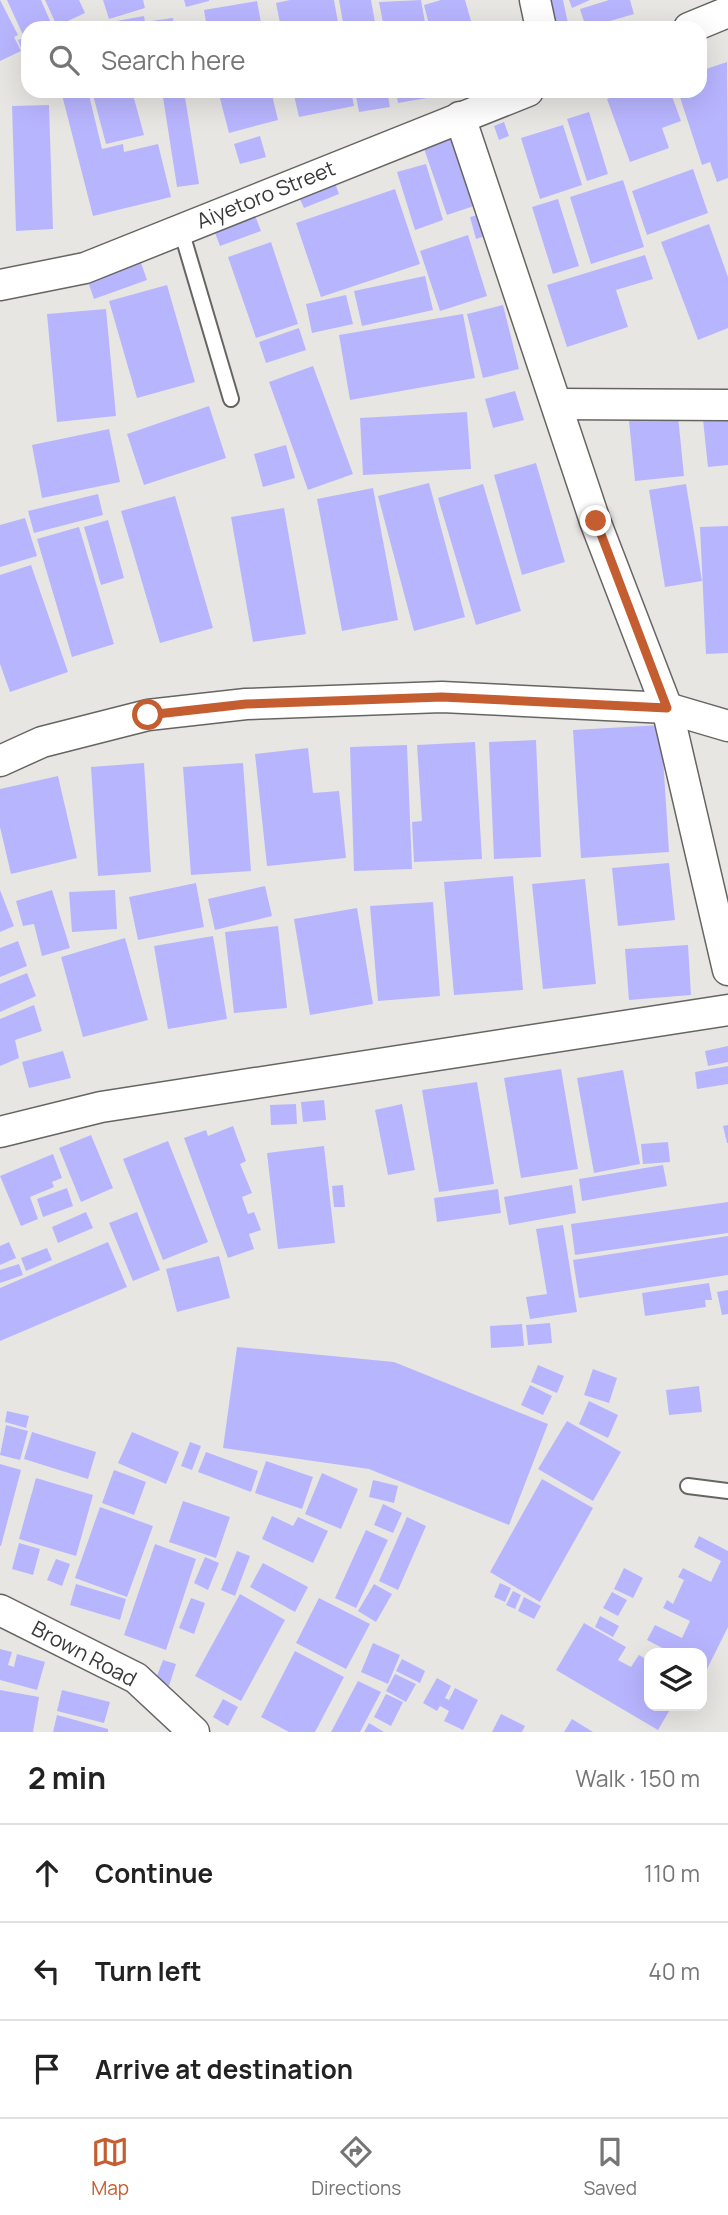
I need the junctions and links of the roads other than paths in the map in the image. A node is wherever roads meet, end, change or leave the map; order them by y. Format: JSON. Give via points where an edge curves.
{"nodes":[{"id":1,"x":535,"y":0,"type":"edge"},
{"id":2,"x":728,"y":12,"type":"edge"},
{"id":3,"x":540,"y":21,"type":"edge"},
{"id":4,"x":707,"y":21,"type":"edge"},
{"id":5,"x":510,"y":98,"type":"edge"},
{"id":6,"x":460,"y":117,"type":"junction"},
{"id":7,"x":181,"y":230,"type":"junction"},
{"id":8,"x":0,"y":285,"type":"edge"},
{"id":9,"x":231,"y":399,"type":"dead end"},
{"id":10,"x":556,"y":404,"type":"junction"},
{"id":11,"x":728,"y":405,"type":"edge"},
{"id":12,"x":667,"y":708,"type":"junction"},
{"id":13,"x":728,"y":726,"type":"edge"},
{"id":14,"x":0,"y":761,"type":"edge"},
{"id":15,"x":728,"y":970,"type":"edge"},
{"id":16,"x":728,"y":1010,"type":"edge"},
{"id":17,"x":0,"y":1132,"type":"edge"},
{"id":18,"x":688,"y":1486,"type":"dead end"},
{"id":19,"x":728,"y":1491,"type":"edge"},
{"id":20,"x":0,"y":1610,"type":"edge"},
{"id":21,"x":194,"y":1732,"type":"edge"}],
"edges":[{"from":1,"to":3,"type":"street"},
{"from":2,"to":4,"type":"street"},
{"from":5,"to":6,"type":"street","name":"Aiyetoro Street"},
{"from":6,"to":7,"type":"street","name":"Aiyetoro Street"},
{"from":6,"to":10,"type":"street"},
{"from":7,"to":8,"type":"street","name":"Aiyetoro Street","via":[[85,268]]},
{"from":7,"to":9,"type":"lane"},
{"from":10,"to":11,"type":"street"},
{"from":10,"to":12,"type":"street"},
{"from":12,"to":13,"type":"street"},
{"from":12,"to":14,"type":"street","via":[[442,697],[246,704],[148,715],[42,742]]},
{"from":12,"to":15,"type":"street"},
{"from":16,"to":17,"type":"street","via":[[101,1107]]},
{"from":18,"to":19,"type":"lane"},
{"from":20,"to":21,"type":"street","name":"Brown Road","via":[[136,1678]]}]}
